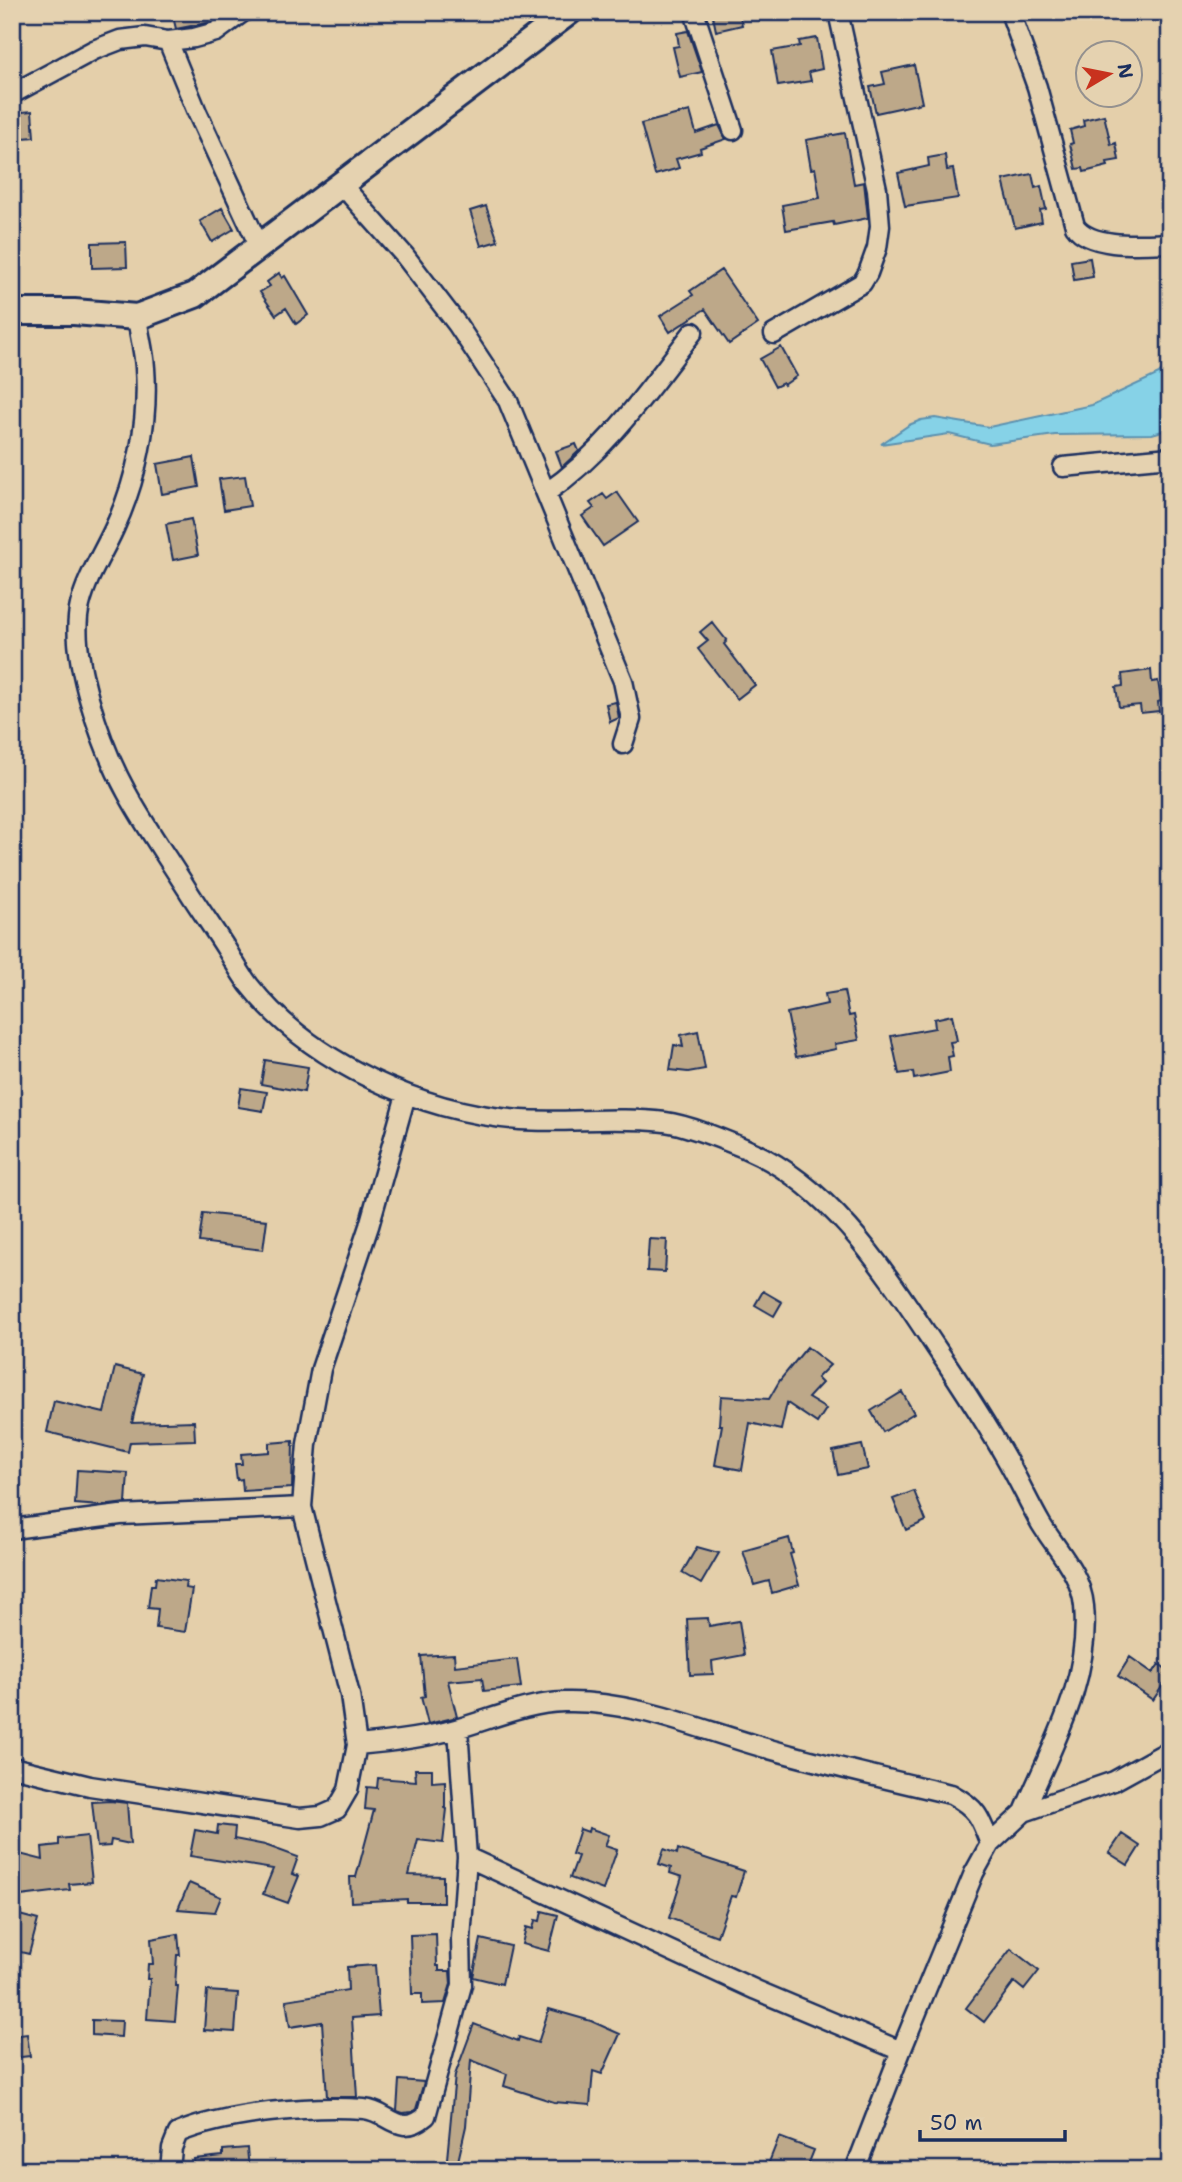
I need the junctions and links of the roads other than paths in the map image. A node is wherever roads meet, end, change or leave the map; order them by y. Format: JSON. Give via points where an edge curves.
{"nodes":[{"id":1,"x":243,"y":12,"type":"edge"},
{"id":2,"x":569,"y":12,"type":"edge"},
{"id":3,"x":694,"y":12,"type":"edge"},
{"id":4,"x":838,"y":12,"type":"edge"},
{"id":5,"x":1010,"y":12,"type":"edge"},
{"id":6,"x":223,"y":19,"type":"edge"},
{"id":7,"x":168,"y":41,"type":"junction"},
{"id":8,"x":12,"y":94,"type":"edge"},
{"id":9,"x":733,"y":130,"type":"dead end"},
{"id":10,"x":341,"y":184,"type":"junction"},
{"id":11,"x":1170,"y":243,"type":"edge"},
{"id":12,"x":260,"y":248,"type":"junction"},
{"id":13,"x":12,"y":312,"type":"edge"},
{"id":14,"x":136,"y":317,"type":"junction"},
{"id":15,"x":693,"y":332,"type":"dead end"},
{"id":16,"x":774,"y":334,"type":"dead end"},
{"id":17,"x":1170,"y":457,"type":"edge"},
{"id":18,"x":1063,"y":467,"type":"dead end"},
{"id":19,"x":546,"y":493,"type":"junction"},
{"id":20,"x":623,"y":744,"type":"dead end"},
{"id":21,"x":407,"y":1095,"type":"junction"},
{"id":22,"x":302,"y":1507,"type":"junction"},
{"id":23,"x":12,"y":1529,"type":"edge"},
{"id":24,"x":458,"y":1729,"type":"junction"},
{"id":25,"x":357,"y":1745,"type":"junction"},
{"id":26,"x":1170,"y":1750,"type":"edge"},
{"id":27,"x":12,"y":1767,"type":"edge"},
{"id":28,"x":1024,"y":1812,"type":"junction"},
{"id":29,"x":990,"y":1844,"type":"junction"},
{"id":30,"x":467,"y":1857,"type":"junction"},
{"id":31,"x":901,"y":2051,"type":"junction"},
{"id":32,"x":170,"y":2170,"type":"edge"},
{"id":33,"x":855,"y":2170,"type":"edge"}],
"edges":[{"from":1,"to":6,"type":"street"},
{"from":2,"to":10,"type":"street"},
{"from":3,"to":9,"type":"street"},
{"from":4,"to":16,"type":"street","via":[[877,189],[877,248],[862,283]]},
{"from":5,"to":11,"type":"street","via":[[1037,87],[1075,226],[1091,239],[1113,243]]},
{"from":6,"to":7,"type":"street","via":[[216,32]]},
{"from":7,"to":8,"type":"street","via":[[145,37],[120,40]]},
{"from":7,"to":12,"type":"street"},
{"from":10,"to":12,"type":"street"},
{"from":10,"to":19,"type":"street","via":[[457,324],[508,401]]},
{"from":12,"to":14,"type":"street","via":[[195,295]]},
{"from":13,"to":14,"type":"street"},
{"from":14,"to":21,"type":"street","via":[[145,369],[144,426],[136,467],[116,527],[86,582],[78,613],[79,659],[96,719],[125,790],[246,981],[279,1020],[304,1039]]},
{"from":15,"to":19,"type":"street","via":[[587,462]]},
{"from":17,"to":18,"type":"street"},
{"from":19,"to":20,"type":"street","via":[[623,681],[631,719]]},
{"from":21,"to":22,"type":"street","via":[[321,1368],[307,1444]]},
{"from":21,"to":28,"type":"street","via":[[519,1119],[670,1122],[747,1149],[783,1169],[841,1219],[942,1356],[1075,1575],[1083,1597],[1086,1632],[1079,1674],[1061,1733]]},
{"from":22,"to":23,"type":"street","via":[[120,1516]]},
{"from":22,"to":25,"type":"street","via":[[350,1695]]},
{"from":24,"to":25,"type":"street"},
{"from":24,"to":29,"type":"street","via":[[489,1717],[564,1702],[611,1706],[951,1794],[970,1804]]},
{"from":24,"to":30,"type":"street"},
{"from":25,"to":27,"type":"street","via":[[348,1790],[337,1809],[300,1818],[89,1786]]},
{"from":26,"to":28,"type":"street","via":[[1114,1780]]},
{"from":28,"to":29,"type":"street"},
{"from":29,"to":31,"type":"street"},
{"from":30,"to":31,"type":"street"},
{"from":30,"to":32,"type":"street","via":[[462,1985],[426,2116],[417,2124],[402,2126],[371,2110],[349,2108],[231,2118],[178,2133]]},
{"from":31,"to":33,"type":"street"}]}
